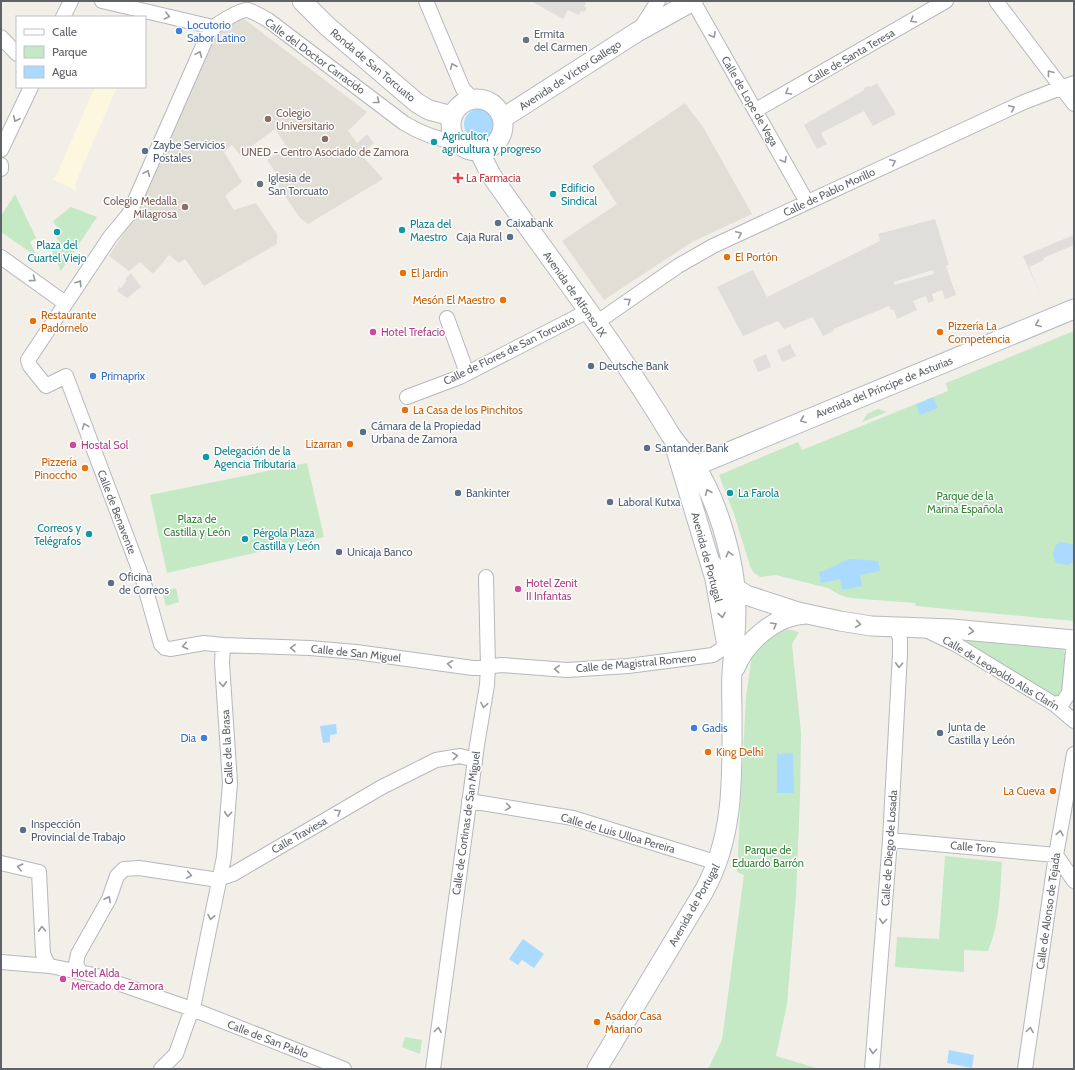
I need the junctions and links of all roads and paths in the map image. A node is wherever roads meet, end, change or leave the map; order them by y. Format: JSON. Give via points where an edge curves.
{"nodes":[{"id":1,"x":71,"y":1,"type":"edge"},
{"id":2,"x":102,"y":1,"type":"edge"},
{"id":3,"x":426,"y":1,"type":"edge"},
{"id":4,"x":658,"y":1,"type":"edge"},
{"id":5,"x":693,"y":1,"type":"edge"},
{"id":6,"x":946,"y":1,"type":"edge"},
{"id":7,"x":996,"y":1,"type":"edge"},
{"id":8,"x":308,"y":3,"type":"edge"},
{"id":9,"x":64,"y":16,"type":"edge"},
{"id":10,"x":214,"y":27,"type":"junction"},
{"id":11,"x":637,"y":32,"type":"junction"},
{"id":12,"x":1,"y":37,"type":"edge"},
{"id":13,"x":16,"y":53,"type":"edge"},
{"id":14,"x":1068,"y":85,"type":"edge"},
{"id":15,"x":30,"y":88,"type":"edge"},
{"id":16,"x":473,"y":99,"type":"junction"},
{"id":17,"x":1074,"y":104,"type":"edge"},
{"id":18,"x":756,"y":110,"type":"junction"},
{"id":19,"x":452,"y":116,"type":"junction"},
{"id":20,"x":502,"y":118,"type":"junction"},
{"id":21,"x":458,"y":143,"type":"junction"},
{"id":22,"x":1,"y":150,"type":"edge"},
{"id":23,"x":479,"y":152,"type":"junction"},
{"id":24,"x":1,"y":165,"type":"edge"},
{"id":25,"x":1,"y":169,"type":"edge"},
{"id":26,"x":807,"y":202,"type":"junction"},
{"id":27,"x":1,"y":257,"type":"edge"},
{"id":28,"x":65,"y":303,"type":"junction"},
{"id":29,"x":1074,"y":309,"type":"edge"},
{"id":30,"x":592,"y":317,"type":"junction"},
{"id":31,"x":446,"y":318,"type":"dead end"},
{"id":32,"x":467,"y":373,"type":"junction"},
{"id":33,"x":66,"y":376,"type":"joint"},
{"id":34,"x":407,"y":397,"type":"dead end"},
{"id":35,"x":671,"y":436,"type":"junction"},
{"id":36,"x":695,"y":466,"type":"junction"},
{"id":37,"x":688,"y":488,"type":"junction"},
{"id":38,"x":711,"y":563,"type":"junction"},
{"id":39,"x":486,"y":577,"type":"dead end"},
{"id":40,"x":735,"y":589,"type":"junction"},
{"id":41,"x":806,"y":614,"type":"junction"},
{"id":42,"x":897,"y":627,"type":"junction"},
{"id":43,"x":918,"y":628,"type":"junction"},
{"id":44,"x":726,"y":639,"type":"junction"},
{"id":45,"x":1074,"y":640,"type":"edge"},
{"id":46,"x":223,"y":646,"type":"junction"},
{"id":47,"x":488,"y":667,"type":"junction"},
{"id":48,"x":732,"y":674,"type":"junction"},
{"id":49,"x":1054,"y":704,"type":"junction"},
{"id":50,"x":1074,"y":721,"type":"edge"},
{"id":51,"x":1074,"y":754,"type":"edge"},
{"id":52,"x":475,"y":763,"type":"junction"},
{"id":53,"x":470,"y":801,"type":"junction"},
{"id":54,"x":890,"y":840,"type":"junction"},
{"id":55,"x":225,"y":849,"type":"junction"},
{"id":56,"x":1056,"y":855,"type":"junction"},
{"id":57,"x":1,"y":863,"type":"edge"},
{"id":58,"x":718,"y":863,"type":"junction"},
{"id":59,"x":242,"y":869,"type":"junction"},
{"id":60,"x":219,"y":879,"type":"junction"},
{"id":61,"x":1074,"y":881,"type":"edge"},
{"id":62,"x":1,"y":962,"type":"edge"},
{"id":63,"x":44,"y":965,"type":"junction"},
{"id":64,"x":79,"y":970,"type":"junction"},
{"id":65,"x":192,"y":1010,"type":"junction"},
{"id":66,"x":161,"y":1069,"type":"edge"},
{"id":67,"x":344,"y":1069,"type":"edge"},
{"id":68,"x":433,"y":1069,"type":"edge"},
{"id":69,"x":597,"y":1069,"type":"edge"},
{"id":70,"x":872,"y":1069,"type":"edge"},
{"id":71,"x":1025,"y":1069,"type":"edge"}],
"edges":[{"from":1,"to":9,"type":"street"},
{"from":2,"to":10,"type":"street","one_way":true},
{"from":16,"to":3,"type":"street","one_way":true,"via":[[463,89]]},
{"from":4,"to":11,"type":"street","name":"Avenida de Víctor Gallego"},
{"from":5,"to":11,"type":"main road","name":"Avenida de Víctor Gallego"},
{"from":5,"to":18,"type":"street","name":"Calle de Lope de Vega","one_way":true},
{"from":6,"to":18,"type":"street","name":"Calle de Santa Teresa","one_way":true},
{"from":14,"to":7,"type":"street","one_way":true},
{"from":8,"to":19,"type":"main road","name":"Ronda de San Torcuato","via":[[327,26],[417,103],[432,111]]},
{"from":10,"to":21,"type":"street","name":"Calle del Doctor Carracido","one_way":true,"via":[[243,10],[262,16],[404,123]]},
{"from":28,"to":10,"type":"street","name":"Calle del Doctor Carracido","one_way":true,"via":[[129,214],[206,39]]},
{"from":11,"to":20,"type":"main road","name":"Avenida de Víctor Gallego"},
{"from":12,"to":13,"type":"street"},
{"from":14,"to":17,"type":"street"},
{"from":26,"to":14,"type":"street","name":"Calle de Pablo Morillo","one_way":true,"via":[[1024,102]]},
{"from":15,"to":22,"type":"street","one_way":true},
{"from":16,"to":19,"type":"main road","via":[[459,105]]},
{"from":16,"to":20,"type":"main road","via":[[491,103],[498,109]]},
{"from":18,"to":26,"type":"street","name":"Calle de Lope de Vega","one_way":true},
{"from":19,"to":21,"type":"main road","via":[[452,129]]},
{"from":20,"to":23,"type":"main road","via":[[503,128],[497,142],[489,149]]},
{"from":21,"to":23,"type":"main road","via":[[466,149]]},
{"from":23,"to":30,"type":"main road","name":"Avenida de Alfonso IX","via":[[491,175]]},
{"from":24,"to":25,"type":"street"},
{"from":30,"to":26,"type":"street","name":"Calle de Pablo Morillo","one_way":true,"via":[[696,255]]},
{"from":27,"to":28,"type":"street","one_way":true},
{"from":28,"to":33,"type":"street","name":"Calle del Doctor Carracido","via":[[29,355],[28,362],[46,386]]},
{"from":29,"to":36,"type":"main road","name":"Avenida del Príncipe de Asturias","one_way":true},
{"from":30,"to":32,"type":"street","name":"Calle de Flores de San Torcuato"},
{"from":30,"to":35,"type":"main road","name":"Avenida de Alfonso IX"},
{"from":31,"to":32,"type":"street"},
{"from":32,"to":34,"type":"street","name":"Calle de Flores de San Torcuato"},
{"from":46,"to":33,"type":"street","name":"Calle de Benavente","one_way":true,"via":[[201,643],[170,649],[162,646],[143,580]]},
{"from":35,"to":36,"type":"main road","name":"Avenida de Alfonso IX"},
{"from":35,"to":37,"type":"main road","name":"Avenida de Alfonso IX"},
{"from":36,"to":37,"type":"main road","via":[[690,474]]},
{"from":40,"to":36,"type":"main road","name":"Avenida de Portugal","one_way":true,"via":[[730,557],[721,528]]},
{"from":37,"to":38,"type":"main road","name":"Avenida de Portugal"},
{"from":38,"to":40,"type":"main road","name":"Calle de Leopoldo Alas Clarín","via":[[721,578]]},
{"from":38,"to":44,"type":"main road","name":"Avenida de Portugal","one_way":true},
{"from":39,"to":47,"type":"street","name":"Calle de Cortinas de San Miguel"},
{"from":40,"to":41,"type":"main road","name":"Calle de Leopoldo Alas Clarín","via":[[752,598]]},
{"from":40,"to":48,"type":"main road","name":"Avenida de Portugal","via":[[737,627]]},
{"from":41,"to":42,"type":"main road","name":"Calle de Leopoldo Alas Clarín","one_way":true,"via":[[854,624]]},
{"from":48,"to":41,"type":"main road","name":"Calle de Leopoldo Alas Clarín","one_way":true,"via":[[743,652],[760,634],[782,620]]},
{"from":42,"to":43,"type":"main road","name":"Calle de Leopoldo Alas Clarín"},
{"from":42,"to":54,"type":"street","name":"Calle de Diego de Losada","one_way":true,"via":[[900,654]]},
{"from":43,"to":45,"type":"main road","one_way":true},
{"from":43,"to":49,"type":"street","name":"Calle de Leopoldo Alas Clarín","via":[[957,645]]},
{"from":44,"to":47,"type":"street","name":"Calle de Magistral Romero","one_way":true,"via":[[722,649],[713,656],[567,670],[502,665]]},
{"from":44,"to":48,"type":"main road","name":"Avenida de Portugal"},
{"from":45,"to":49,"type":"street","via":[[1068,696],[1063,702]]},
{"from":47,"to":46,"type":"street","name":"Calle de San Miguel","one_way":true,"via":[[473,668],[310,648]]},
{"from":46,"to":55,"type":"street","name":"Calle de la Brasa","one_way":true,"via":[[230,783]]},
{"from":47,"to":52,"type":"street","name":"Calle de Cortinas de San Miguel","one_way":true},
{"from":48,"to":58,"type":"main road","name":"Avenida de Portugal","via":[[731,787],[726,836]]},
{"from":49,"to":50,"type":"street","name":"Calle de Leopoldo Alas Clarín"},
{"from":56,"to":51,"type":"street","name":"Calle de Alonso de Tejada","one_way":true},
{"from":52,"to":53,"type":"street","name":"Calle de Cortinas de San Miguel"},
{"from":59,"to":52,"type":"street","name":"Calle Traviesa","one_way":true,"via":[[382,787],[436,760],[460,756]]},
{"from":53,"to":58,"type":"street","name":"Calle de Luis Ulloa Pereira","one_way":true,"via":[[573,818]]},
{"from":68,"to":53,"type":"street","name":"Calle de Cortinas de San Miguel","one_way":true},
{"from":54,"to":56,"type":"street","name":"Calle Toro"},
{"from":54,"to":70,"type":"street","name":"Calle de Diego de Losada","one_way":true},
{"from":55,"to":59,"type":"street","via":[[230,861]]},
{"from":55,"to":60,"type":"street","name":"Calle de la Brasa"},
{"from":56,"to":61,"type":"street"},
{"from":71,"to":56,"type":"street","name":"Calle de Alonso de Tejada","one_way":true},
{"from":63,"to":57,"type":"street","one_way":true,"via":[[39,872]]},
{"from":58,"to":69,"type":"main road","name":"Avenida de Portugal","via":[[696,906]]},
{"from":59,"to":60,"type":"street","name":"Calle Traviesa"},
{"from":64,"to":60,"type":"street","one_way":true,"via":[[76,964],[78,954],[109,899],[117,876],[124,869],[134,867]]},
{"from":60,"to":65,"type":"street","name":"Calle de la Brasa","one_way":true},
{"from":62,"to":63,"type":"street","name":"Calle de San Pablo"},
{"from":63,"to":64,"type":"street","name":"Calle de San Pablo"},
{"from":64,"to":65,"type":"street","name":"Calle de San Pablo"},
{"from":65,"to":66,"type":"street","name":"Calle de la Brasa","via":[[176,1054]]},
{"from":65,"to":67,"type":"street","name":"Calle de San Pablo"}]}
